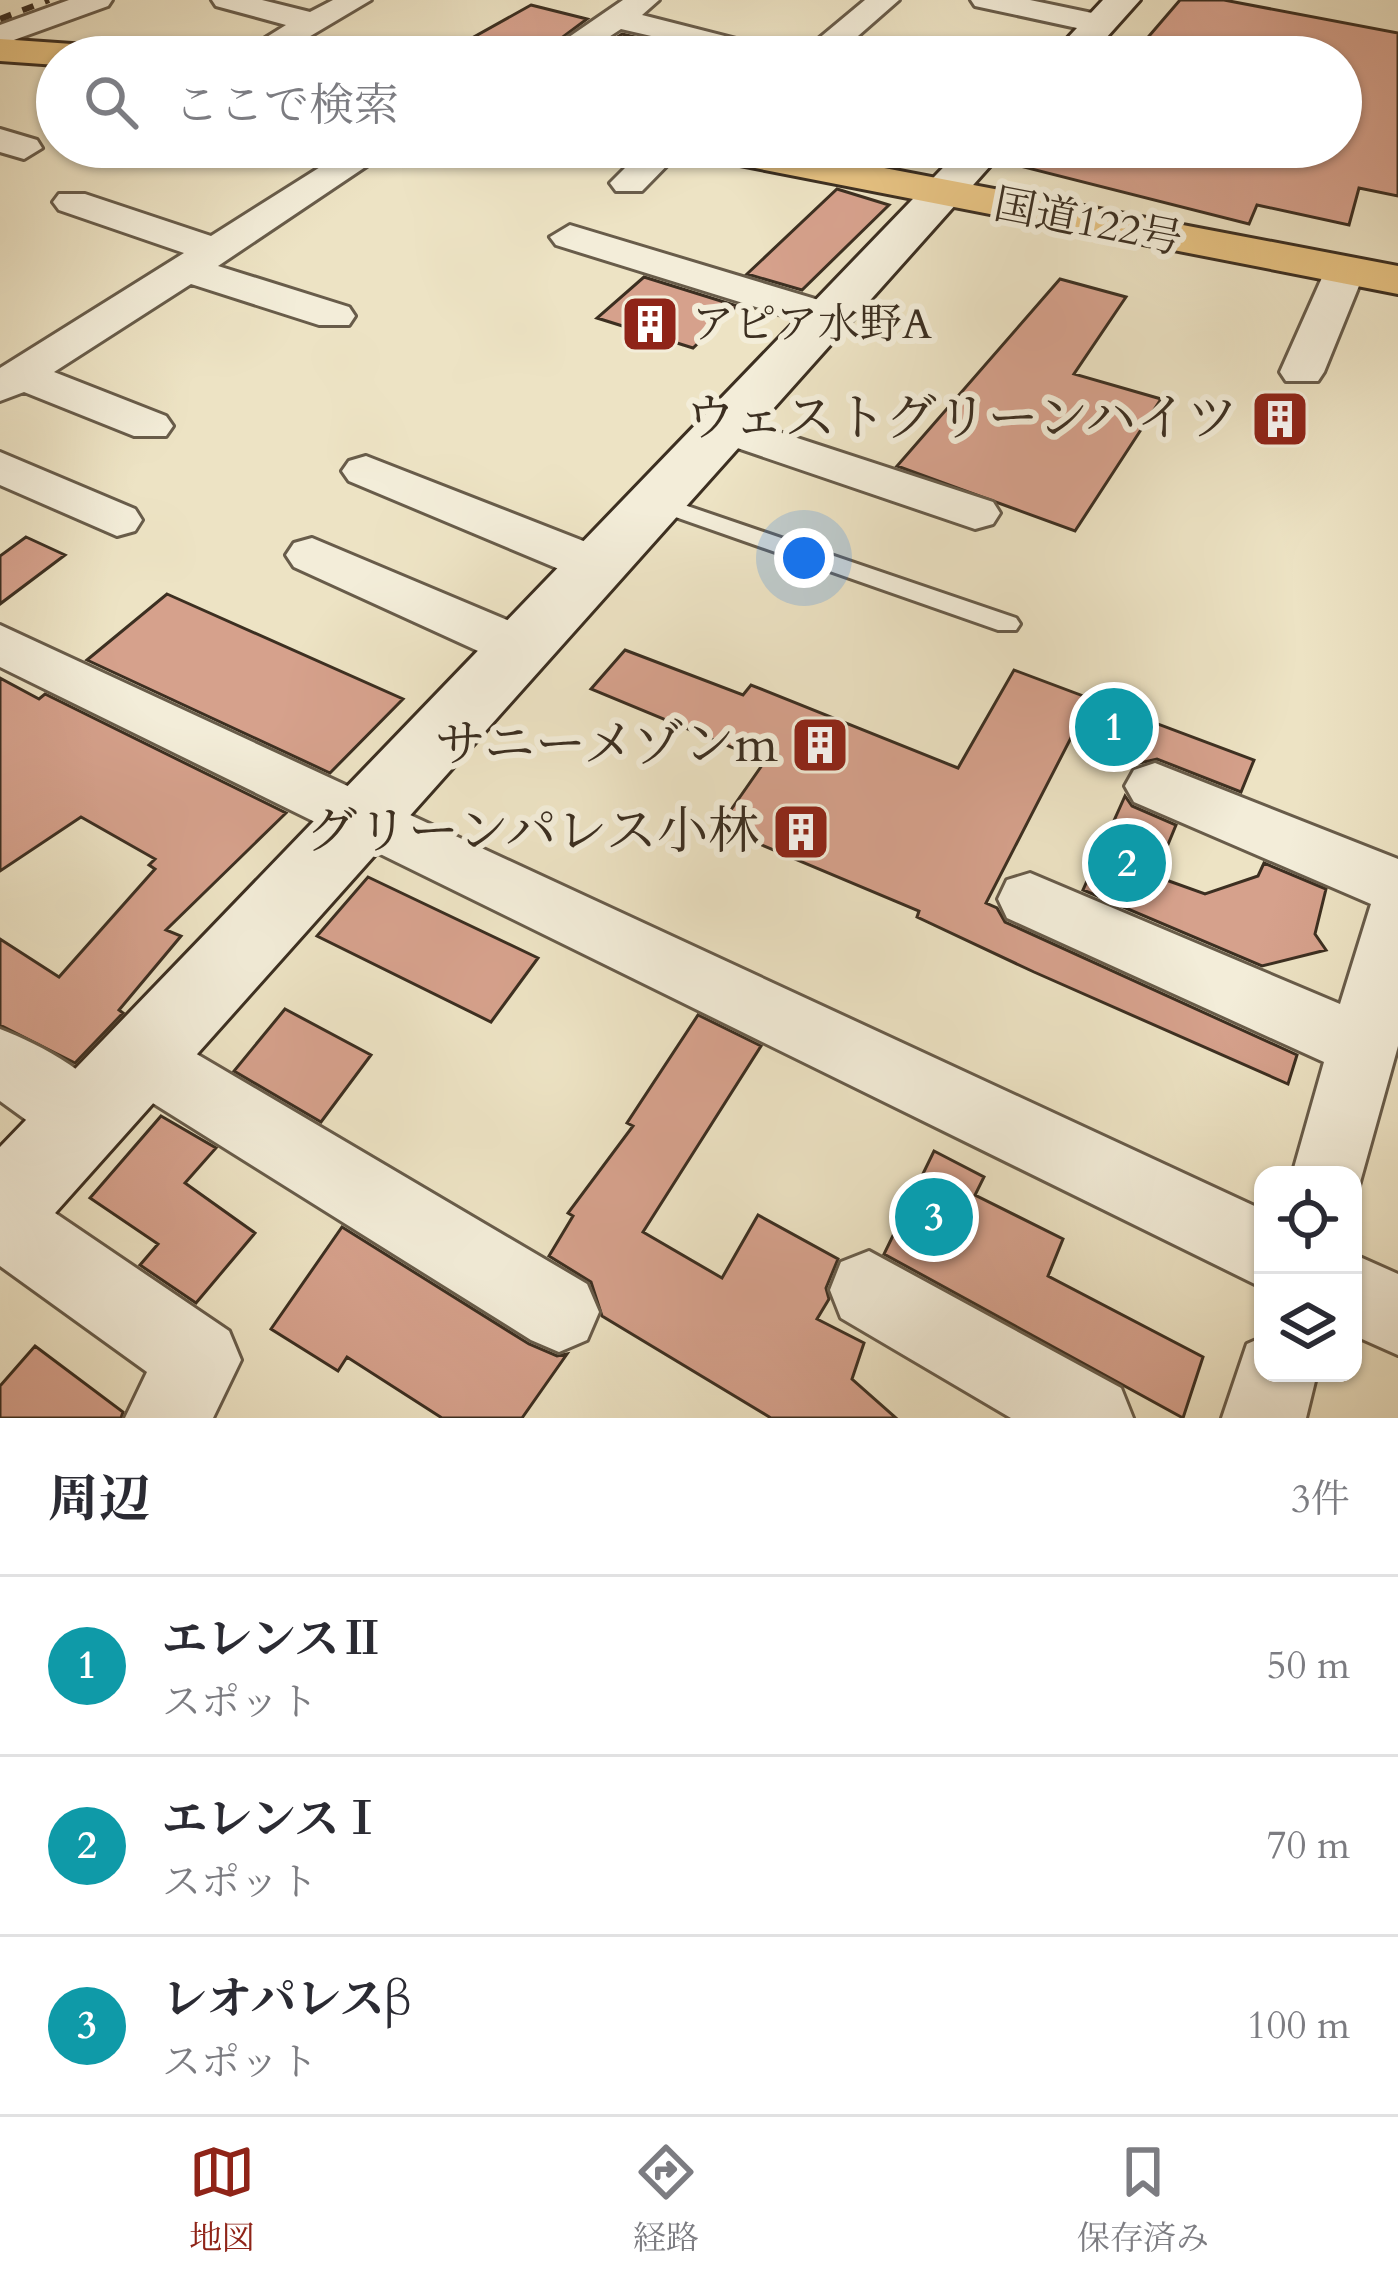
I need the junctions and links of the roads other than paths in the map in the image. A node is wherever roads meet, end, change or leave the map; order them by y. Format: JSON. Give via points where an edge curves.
{"nodes":[{"id":1,"x":97,"y":0,"type":"edge"},
{"id":2,"x":227,"y":0,"type":"edge"},
{"id":3,"x":356,"y":0,"type":"edge"},
{"id":4,"x":644,"y":0,"type":"edge"},
{"id":5,"x":884,"y":0,"type":"edge"},
{"id":6,"x":986,"y":0,"type":"edge"},
{"id":7,"x":1111,"y":12,"type":"edge"},
{"id":8,"x":615,"y":19,"type":"junction"},
{"id":9,"x":314,"y":23,"type":"junction"},
{"id":10,"x":0,"y":36,"type":"edge"},
{"id":11,"x":290,"y":36,"type":"edge"},
{"id":12,"x":589,"y":36,"type":"edge"},
{"id":13,"x":691,"y":36,"type":"edge"},
{"id":14,"x":840,"y":36,"type":"edge"},
{"id":15,"x":1089,"y":36,"type":"edge"},
{"id":16,"x":17,"y":51,"type":"edge"},
{"id":17,"x":0,"y":77,"type":"edge"},
{"id":18,"x":344,"y":168,"type":"edge"},
{"id":19,"x":645,"y":168,"type":"edge"},
{"id":20,"x":964,"y":170,"type":"edge"},
{"id":21,"x":629,"y":183,"type":"dead end"},
{"id":22,"x":72,"y":202,"type":"dead end"},
{"id":23,"x":570,"y":237,"type":"dead end"},
{"id":24,"x":210,"y":254,"type":"junction"},
{"id":25,"x":272,"y":255,"type":"dead end"},
{"id":26,"x":1345,"y":271,"type":"junction"},
{"id":27,"x":1398,"y":280,"type":"edge"},
{"id":28,"x":334,"y":316,"type":"dead end"},
{"id":29,"x":827,"y":316,"type":"junction"},
{"id":30,"x":0,"y":334,"type":"edge"},
{"id":31,"x":25,"y":372,"type":"edge"},
{"id":32,"x":1302,"y":372,"type":"dead end"},
{"id":33,"x":150,"y":426,"type":"dead end"},
{"id":34,"x":724,"y":428,"type":"junction"},
{"id":35,"x":0,"y":467,"type":"edge"},
{"id":36,"x":366,"y":470,"type":"dead end"},
{"id":37,"x":655,"y":502,"type":"junction"},
{"id":38,"x":975,"y":513,"type":"dead end"},
{"id":39,"x":117,"y":520,"type":"dead end"},
{"id":40,"x":312,"y":555,"type":"dead end"},
{"id":41,"x":596,"y":565,"type":"junction"},
{"id":42,"x":1007,"y":624,"type":"dead end"},
{"id":43,"x":0,"y":644,"type":"edge"},
{"id":44,"x":519,"y":647,"type":"junction"},
{"id":45,"x":1155,"y":786,"type":"dead end"},
{"id":46,"x":361,"y":820,"type":"junction"},
{"id":47,"x":1398,"y":887,"type":"edge"},
{"id":48,"x":1030,"y":899,"type":"dead end"},
{"id":49,"x":1398,"y":915,"type":"edge"},
{"id":50,"x":1363,"y":1047,"type":"junction"},
{"id":51,"x":141,"y":1058,"type":"junction"},
{"id":52,"x":0,"y":1061,"type":"edge"},
{"id":53,"x":84,"y":1119,"type":"junction"},
{"id":54,"x":1331,"y":1166,"type":"edge"},
{"id":55,"x":0,"y":1215,"type":"edge"},
{"id":56,"x":1254,"y":1246,"type":"edge"},
{"id":57,"x":869,"y":1290,"type":"dead end"},
{"id":58,"x":1362,"y":1298,"type":"edge"},
{"id":59,"x":559,"y":1312,"type":"dead end"},
{"id":60,"x":1398,"y":1316,"type":"edge"},
{"id":61,"x":1274,"y":1382,"type":"edge"},
{"id":62,"x":167,"y":1418,"type":"edge"},
{"id":63,"x":1091,"y":1418,"type":"edge"},
{"id":64,"x":1264,"y":1418,"type":"edge"}],
"edges":[{"from":1,"to":10,"type":"street"},
{"from":2,"to":9,"type":"street"},
{"from":3,"to":9,"type":"street"},
{"from":4,"to":8,"type":"street"},
{"from":5,"to":14,"type":"street"},
{"from":6,"to":7,"type":"street"},
{"from":7,"to":15,"type":"street"},
{"from":8,"to":12,"type":"street"},
{"from":8,"to":13,"type":"street"},
{"from":9,"to":11,"type":"street"},
{"from":16,"to":17,"type":"street"},
{"from":18,"to":24,"type":"street"},
{"from":19,"to":21,"type":"street"},
{"from":20,"to":26,"type":"highway","name":"国道122号"},
{"from":20,"to":29,"type":"street"},
{"from":22,"to":24,"type":"street"},
{"from":23,"to":29,"type":"street"},
{"from":24,"to":25,"type":"street"},
{"from":24,"to":28,"type":"street"},
{"from":24,"to":31,"type":"street"},
{"from":26,"to":27,"type":"highway","name":"国道122号"},
{"from":26,"to":32,"type":"street"},
{"from":29,"to":34,"type":"street"},
{"from":30,"to":31,"type":"street"},
{"from":31,"to":33,"type":"street"},
{"from":34,"to":37,"type":"street"},
{"from":34,"to":38,"type":"street"},
{"from":35,"to":39,"type":"street"},
{"from":36,"to":41,"type":"street"},
{"from":37,"to":41,"type":"street"},
{"from":37,"to":42,"type":"lane"},
{"from":40,"to":44,"type":"street"},
{"from":41,"to":44,"type":"street"},
{"from":43,"to":46,"type":"street"},
{"from":44,"to":46,"type":"street"},
{"from":45,"to":47,"type":"street"},
{"from":46,"to":51,"type":"street"},
{"from":46,"to":56,"type":"street"},
{"from":48,"to":50,"type":"street"},
{"from":49,"to":50,"type":"street"},
{"from":50,"to":54,"type":"street"},
{"from":51,"to":53,"type":"street"},
{"from":51,"to":59,"type":"street"},
{"from":52,"to":53,"type":"street"},
{"from":53,"to":55,"type":"street"},
{"from":55,"to":62,"type":"street","via":[[200,1360]]},
{"from":57,"to":63,"type":"street"},
{"from":58,"to":60,"type":"street"},
{"from":61,"to":64,"type":"street"}]}
